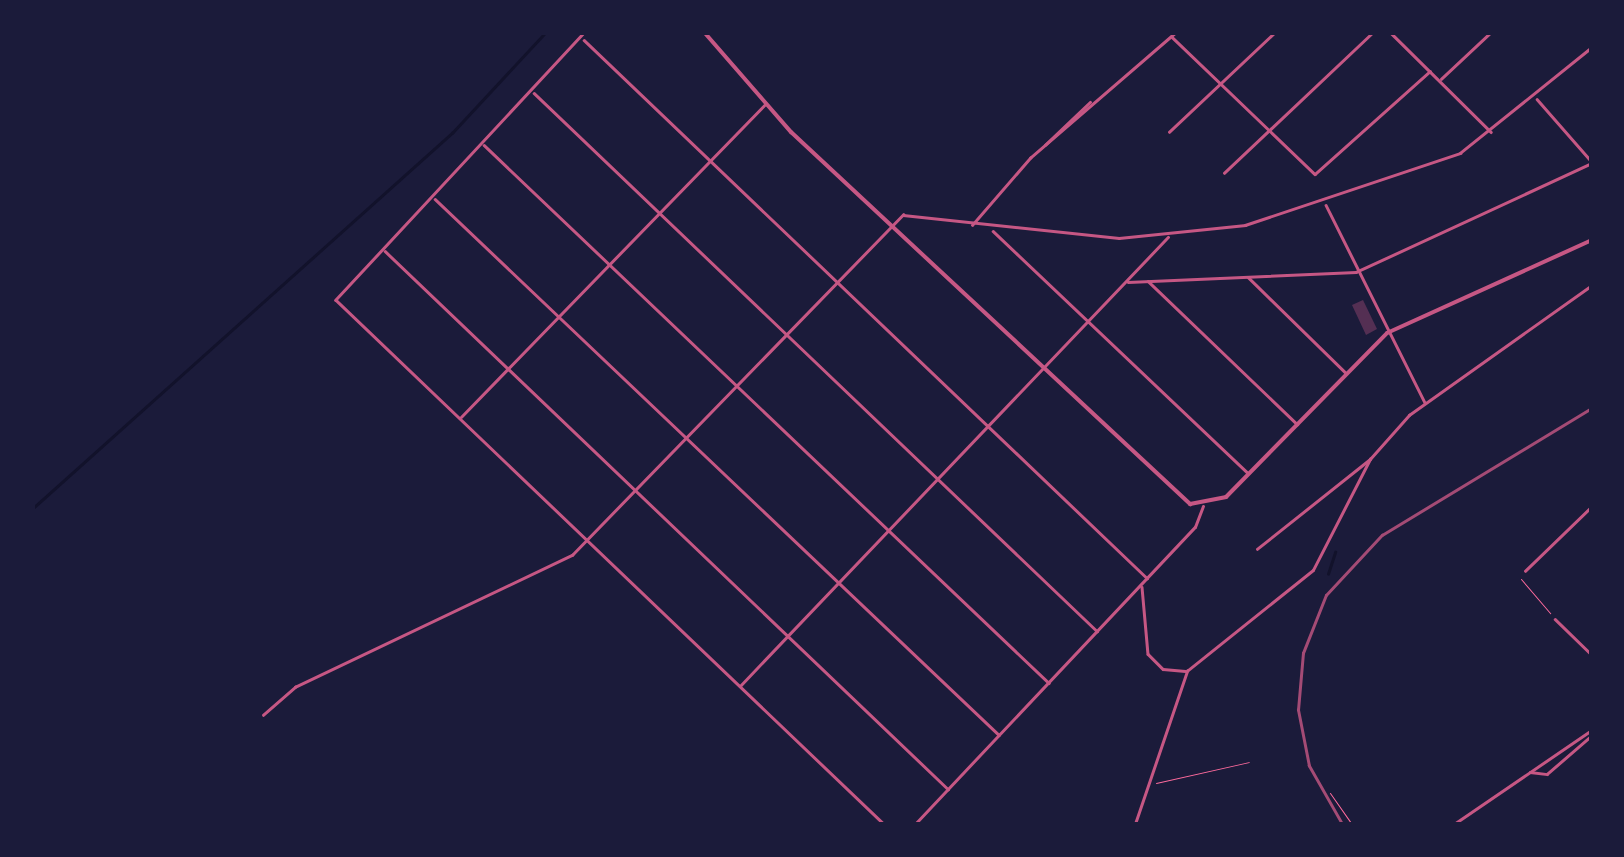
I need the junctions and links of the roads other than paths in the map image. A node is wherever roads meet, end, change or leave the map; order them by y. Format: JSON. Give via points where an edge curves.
{"nodes":[{"id":1,"x":585,"y":32,"type":"edge"},
{"id":2,"x":704,"y":32,"type":"edge"},
{"id":3,"x":1176,"y":32,"type":"edge"},
{"id":4,"x":1275,"y":32,"type":"edge"},
{"id":5,"x":1373,"y":32,"type":"edge"},
{"id":6,"x":1390,"y":32,"type":"edge"},
{"id":7,"x":1491,"y":32,"type":"edge"},
{"id":8,"x":1172,"y":37,"type":"junction"},
{"id":9,"x":582,"y":38,"type":"junction"},
{"id":10,"x":1592,"y":47,"type":"edge"},
{"id":11,"x":1430,"y":71,"type":"junction"},
{"id":12,"x":1440,"y":80,"type":"junction"},
{"id":13,"x":1220,"y":84,"type":"junction"},
{"id":14,"x":532,"y":91,"type":"junction"},
{"id":15,"x":1536,"y":98,"type":"junction"},
{"id":16,"x":1091,"y":101,"type":"junction"},
{"id":17,"x":764,"y":105,"type":"junction"},
{"id":18,"x":1268,"y":130,"type":"junction"},
{"id":19,"x":1169,"y":132,"type":"dead end"},
{"id":20,"x":1492,"y":133,"type":"junction"},
{"id":21,"x":483,"y":144,"type":"junction"},
{"id":22,"x":1042,"y":147,"type":"junction"},
{"id":23,"x":710,"y":160,"type":"junction"},
{"id":24,"x":1592,"y":163,"type":"edge"},
{"id":25,"x":1224,"y":173,"type":"dead end"},
{"id":26,"x":434,"y":198,"type":"junction"},
{"id":27,"x":1326,"y":204,"type":"junction"},
{"id":28,"x":659,"y":212,"type":"junction"},
{"id":29,"x":891,"y":226,"type":"junction"},
{"id":30,"x":972,"y":227,"type":"junction"},
{"id":31,"x":992,"y":230,"type":"junction"},
{"id":32,"x":1170,"y":236,"type":"junction"},
{"id":33,"x":1592,"y":240,"type":"edge"},
{"id":34,"x":383,"y":249,"type":"junction"},
{"id":35,"x":610,"y":264,"type":"junction"},
{"id":36,"x":1356,"y":272,"type":"junction"},
{"id":37,"x":1248,"y":277,"type":"junction"},
{"id":38,"x":1148,"y":281,"type":"junction"},
{"id":39,"x":836,"y":282,"type":"junction"},
{"id":40,"x":1128,"y":282,"type":"junction"},
{"id":41,"x":1592,"y":286,"type":"edge"},
{"id":42,"x":559,"y":316,"type":"junction"},
{"id":43,"x":1088,"y":322,"type":"junction"},
{"id":44,"x":1387,"y":333,"type":"junction"},
{"id":45,"x":786,"y":334,"type":"junction"},
{"id":46,"x":508,"y":368,"type":"junction"},
{"id":47,"x":1042,"y":370,"type":"junction"},
{"id":48,"x":1347,"y":374,"type":"junction"},
{"id":49,"x":736,"y":386,"type":"junction"},
{"id":50,"x":1425,"y":402,"type":"junction"},
{"id":51,"x":460,"y":418,"type":"junction"},
{"id":52,"x":1298,"y":425,"type":"junction"},
{"id":53,"x":988,"y":426,"type":"junction"},
{"id":54,"x":686,"y":438,"type":"junction"},
{"id":55,"x":1370,"y":459,"type":"junction"},
{"id":56,"x":1250,"y":474,"type":"junction"},
{"id":57,"x":938,"y":479,"type":"junction"},
{"id":58,"x":636,"y":490,"type":"junction"},
{"id":59,"x":1203,"y":506,"type":"junction"},
{"id":60,"x":1592,"y":506,"type":"edge"},
{"id":61,"x":889,"y":531,"type":"junction"},
{"id":62,"x":587,"y":542,"type":"junction"},
{"id":63,"x":1258,"y":549,"type":"dead end"},
{"id":64,"x":1525,"y":571,"type":"dead end"},
{"id":65,"x":1147,"y":578,"type":"junction"},
{"id":66,"x":839,"y":584,"type":"junction"},
{"id":67,"x":1142,"y":584,"type":"junction"},
{"id":68,"x":1554,"y":619,"type":"road end"},
{"id":69,"x":1097,"y":630,"type":"junction"},
{"id":70,"x":788,"y":636,"type":"junction"},
{"id":71,"x":1592,"y":655,"type":"edge"},
{"id":72,"x":1187,"y":671,"type":"junction"},
{"id":73,"x":1049,"y":682,"type":"junction"},
{"id":74,"x":740,"y":686,"type":"junction"},
{"id":75,"x":263,"y":715,"type":"dead end"},
{"id":76,"x":1592,"y":732,"type":"edge"},
{"id":77,"x":999,"y":735,"type":"junction"},
{"id":78,"x":1564,"y":749,"type":"junction"},
{"id":79,"x":1570,"y":758,"type":"junction"},
{"id":80,"x":1548,"y":759,"type":"junction"},
{"id":81,"x":1555,"y":769,"type":"junction"},
{"id":82,"x":1528,"y":772,"type":"junction"},
{"id":83,"x":948,"y":789,"type":"junction"},
{"id":84,"x":884,"y":824,"type":"edge"},
{"id":85,"x":915,"y":824,"type":"edge"},
{"id":86,"x":1134,"y":824,"type":"edge"},
{"id":87,"x":1454,"y":824,"type":"edge"}],
"edges":[{"from":1,"to":9,"type":"street"},
{"from":2,"to":17,"type":"street"},
{"from":3,"to":8,"type":"street"},
{"from":4,"to":13,"type":"street"},
{"from":5,"to":18,"type":"street"},
{"from":6,"to":11,"type":"street"},
{"from":7,"to":12,"type":"street"},
{"from":8,"to":13,"type":"street"},
{"from":8,"to":16,"type":"street"},
{"from":9,"to":14,"type":"street"},
{"from":9,"to":23,"type":"street"},
{"from":10,"to":15,"type":"street"},
{"from":11,"to":12,"type":"street"},
{"from":11,"to":18,"type":"street","via":[[1317,175]]},
{"from":12,"to":20,"type":"street"},
{"from":13,"to":18,"type":"street"},
{"from":13,"to":19,"type":"street"},
{"from":14,"to":21,"type":"street"},
{"from":14,"to":28,"type":"street"},
{"from":15,"to":20,"type":"street"},
{"from":15,"to":24,"type":"street"},
{"from":16,"to":22,"type":"street"},
{"from":16,"to":22,"type":"street","via":[[1089,111]]},
{"from":17,"to":23,"type":"street"},
{"from":17,"to":29,"type":"street"},
{"from":18,"to":25,"type":"street"},
{"from":20,"to":27,"type":"street","via":[[1431,168]]},
{"from":21,"to":26,"type":"street"},
{"from":21,"to":35,"type":"street"},
{"from":22,"to":30,"type":"street"},
{"from":23,"to":28,"type":"street"},
{"from":23,"to":39,"type":"street"},
{"from":24,"to":36,"type":"street"},
{"from":26,"to":34,"type":"street"},
{"from":26,"to":42,"type":"street"},
{"from":27,"to":32,"type":"street"},
{"from":27,"to":36,"type":"street"},
{"from":28,"to":35,"type":"street"},
{"from":28,"to":45,"type":"street"},
{"from":29,"to":30,"type":"street","via":[[906,214]]},
{"from":29,"to":39,"type":"street"},
{"from":29,"to":47,"type":"street"},
{"from":30,"to":31,"type":"street"},
{"from":31,"to":32,"type":"street"},
{"from":31,"to":43,"type":"street"},
{"from":32,"to":40,"type":"street"},
{"from":33,"to":44,"type":"street"},
{"from":34,"to":46,"type":"street"},
{"from":34,"to":51,"type":"street","via":[[336,300]]},
{"from":35,"to":42,"type":"street"},
{"from":35,"to":49,"type":"street"},
{"from":36,"to":37,"type":"street"},
{"from":36,"to":44,"type":"street"},
{"from":37,"to":38,"type":"street"},
{"from":37,"to":48,"type":"street"},
{"from":38,"to":40,"type":"street"},
{"from":38,"to":52,"type":"street"},
{"from":39,"to":45,"type":"street"},
{"from":39,"to":53,"type":"street"},
{"from":40,"to":43,"type":"street"},
{"from":41,"to":50,"type":"street"},
{"from":42,"to":46,"type":"street"},
{"from":42,"to":54,"type":"street"},
{"from":43,"to":47,"type":"street"},
{"from":43,"to":56,"type":"street"},
{"from":44,"to":48,"type":"street"},
{"from":44,"to":50,"type":"street"},
{"from":45,"to":49,"type":"street"},
{"from":45,"to":57,"type":"street"},
{"from":46,"to":51,"type":"street"},
{"from":46,"to":58,"type":"street"},
{"from":47,"to":53,"type":"street"},
{"from":47,"to":59,"type":"street","via":[[1173,494]]},
{"from":48,"to":52,"type":"street"},
{"from":49,"to":54,"type":"street"},
{"from":49,"to":61,"type":"street"},
{"from":50,"to":55,"type":"street"},
{"from":51,"to":62,"type":"street"},
{"from":52,"to":56,"type":"street"},
{"from":53,"to":57,"type":"street"},
{"from":53,"to":65,"type":"street"},
{"from":54,"to":58,"type":"street"},
{"from":54,"to":66,"type":"street"},
{"from":55,"to":63,"type":"street"},
{"from":55,"to":72,"type":"street","via":[[1313,570]]},
{"from":56,"to":59,"type":"street"},
{"from":57,"to":61,"type":"street"},
{"from":57,"to":69,"type":"street"},
{"from":58,"to":62,"type":"street"},
{"from":58,"to":70,"type":"street"},
{"from":59,"to":65,"type":"street"},
{"from":60,"to":64,"type":"street"},
{"from":61,"to":66,"type":"street"},
{"from":61,"to":73,"type":"street"},
{"from":62,"to":74,"type":"street"},
{"from":62,"to":75,"type":"street","via":[[523,585],[295,687]]},
{"from":65,"to":67,"type":"street"},
{"from":66,"to":70,"type":"street"},
{"from":66,"to":77,"type":"street"},
{"from":67,"to":69,"type":"street"},
{"from":67,"to":72,"type":"street","via":[[1148,654],[1163,669]]},
{"from":68,"to":71,"type":"street"},
{"from":69,"to":73,"type":"street"},
{"from":70,"to":74,"type":"street"},
{"from":70,"to":83,"type":"street"},
{"from":72,"to":86,"type":"street"},
{"from":73,"to":77,"type":"street"},
{"from":74,"to":84,"type":"street"},
{"from":76,"to":78,"type":"street"},
{"from":76,"to":79,"type":"street"},
{"from":77,"to":83,"type":"street"},
{"from":78,"to":79,"type":"street"},
{"from":78,"to":80,"type":"street"},
{"from":79,"to":81,"type":"street"},
{"from":80,"to":81,"type":"street"},
{"from":80,"to":82,"type":"street"},
{"from":81,"to":82,"type":"street"},
{"from":82,"to":87,"type":"street"},
{"from":83,"to":85,"type":"street"}]}
